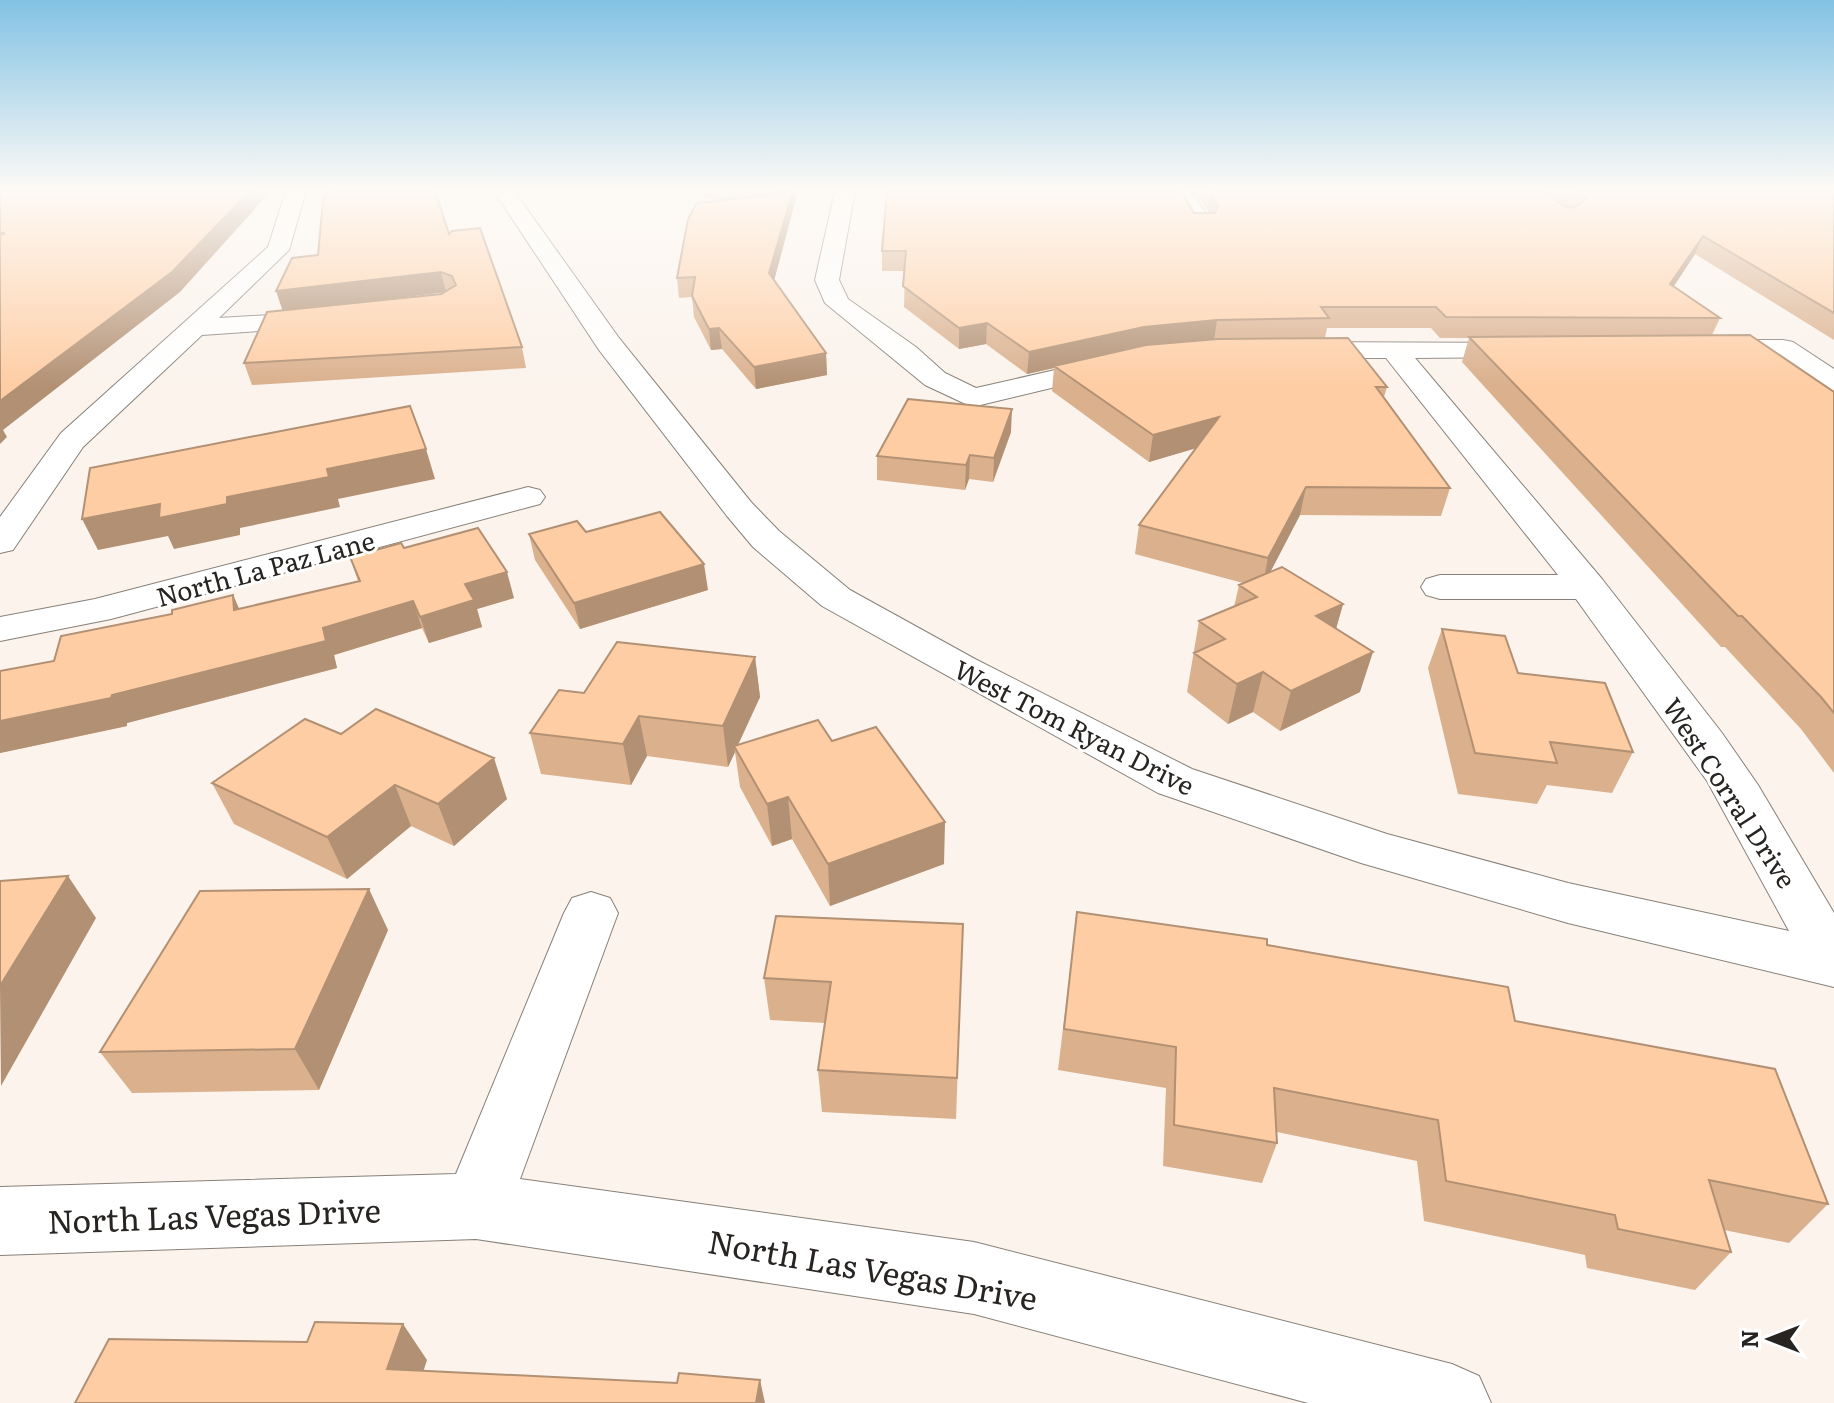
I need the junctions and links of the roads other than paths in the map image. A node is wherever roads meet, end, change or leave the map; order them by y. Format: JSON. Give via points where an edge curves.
{"nodes":[{"id":1,"x":271,"y":256,"type":"edge"},
{"id":2,"x":549,"y":256,"type":"edge"},
{"id":3,"x":832,"y":256,"type":"edge"},
{"id":4,"x":350,"y":318,"type":"edge"},
{"id":5,"x":195,"y":327,"type":"junction"},
{"id":6,"x":1689,"y":348,"type":"edge"},
{"id":7,"x":1393,"y":349,"type":"junction"},
{"id":8,"x":1549,"y":349,"type":"edge"},
{"id":9,"x":1273,"y":351,"type":"edge"},
{"id":10,"x":1142,"y":359,"type":"edge"},
{"id":11,"x":1834,"y":382,"type":"edge"},
{"id":12,"x":528,"y":497,"type":"dead end"},
{"id":13,"x":0,"y":542,"type":"edge"},
{"id":14,"x":1440,"y":587,"type":"dead end"},
{"id":15,"x":1588,"y":587,"type":"junction"},
{"id":16,"x":0,"y":629,"type":"edge"},
{"id":17,"x":591,"y":913,"type":"dead end"},
{"id":18,"x":1834,"y":964,"type":"edge"},
{"id":19,"x":476,"y":1206,"type":"junction"},
{"id":20,"x":0,"y":1221,"type":"edge"},
{"id":21,"x":1452,"y":1403,"type":"edge"}],
"edges":[{"from":1,"to":5,"type":"street"},
{"from":2,"to":18,"type":"street","name":"West Tom Ryan Drive","via":[[609,344],[766,539],[836,598],[960,668],[1175,781],[1379,850],[1568,903]]},
{"from":3,"to":10,"type":"street","via":[[827,280],[838,303],[935,379],[972,398]]},
{"from":4,"to":5,"type":"street"},
{"from":5,"to":13,"type":"street","via":[[72,440]]},
{"from":6,"to":11,"type":"street","via":[[1783,348]]},
{"from":7,"to":8,"type":"street"},
{"from":7,"to":9,"type":"street"},
{"from":7,"to":15,"type":"street","name":"West Corral Drive"},
{"from":12,"to":16,"type":"street","name":"North La Paz Lane","via":[[97,611]]},
{"from":14,"to":15,"type":"street"},
{"from":15,"to":18,"type":"street","name":"West Corral Drive","via":[[1708,746],[1781,864]]},
{"from":17,"to":19,"type":"street"},
{"from":19,"to":20,"type":"street","name":"North Las Vegas Drive"},
{"from":19,"to":21,"type":"street","name":"North Las Vegas Drive","via":[[974,1278]]}]}
